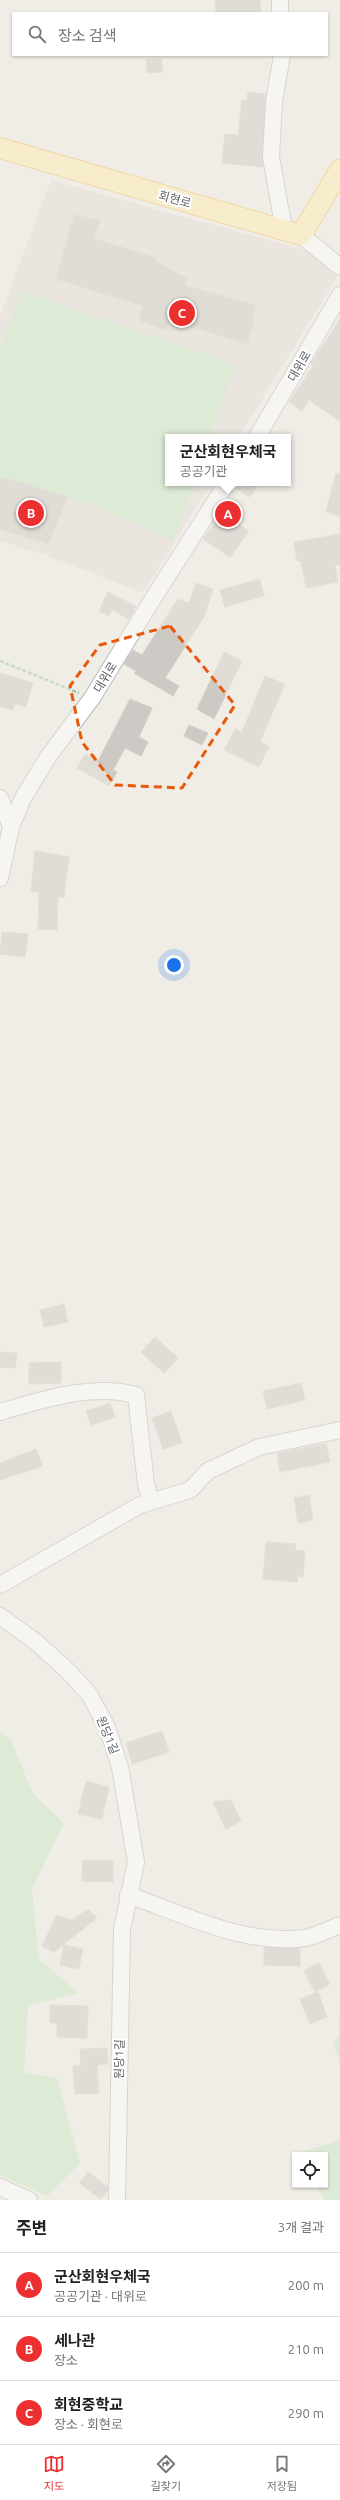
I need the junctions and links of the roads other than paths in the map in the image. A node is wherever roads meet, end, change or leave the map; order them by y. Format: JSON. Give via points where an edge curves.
{"nodes":[{"id":1,"x":280,"y":0,"type":"edge"},
{"id":2,"x":280,"y":12,"type":"edge"},
{"id":3,"x":282,"y":56,"type":"edge"},
{"id":4,"x":0,"y":148,"type":"edge"},
{"id":5,"x":340,"y":170,"type":"edge"},
{"id":6,"x":292,"y":232,"type":"junction"},
{"id":7,"x":340,"y":267,"type":"edge"},
{"id":8,"x":340,"y":295,"type":"edge"},
{"id":9,"x":259,"y":434,"type":"edge"},
{"id":10,"x":225,"y":486,"type":"edge"},
{"id":11,"x":0,"y":798,"type":"edge"},
{"id":12,"x":11,"y":827,"type":"junction"},
{"id":13,"x":0,"y":878,"type":"edge"},
{"id":14,"x":0,"y":1412,"type":"edge"},
{"id":15,"x":340,"y":1430,"type":"edge"},
{"id":16,"x":151,"y":1501,"type":"junction"},
{"id":17,"x":0,"y":1585,"type":"edge"},
{"id":18,"x":0,"y":1616,"type":"edge"},
{"id":19,"x":128,"y":1895,"type":"junction"},
{"id":20,"x":340,"y":1925,"type":"edge"},
{"id":21,"x":0,"y":2187,"type":"edge"},
{"id":22,"x":29,"y":2200,"type":"edge"},
{"id":23,"x":117,"y":2200,"type":"edge"}],
"edges":[{"from":1,"to":2,"type":"street"},
{"from":3,"to":6,"type":"street","via":[[274,102],[271,157]]},
{"from":4,"to":6,"type":"main road","name":"회현로"},
{"from":5,"to":6,"type":"main road"},
{"from":6,"to":7,"type":"street","name":"회현로"},
{"from":8,"to":9,"type":"street","name":"대위로"},
{"from":10,"to":12,"type":"street","name":"대위로","via":[[92,698],[48,757],[23,798]]},
{"from":11,"to":12,"type":"street"},
{"from":12,"to":13,"type":"street","name":"대위로"},
{"from":14,"to":16,"type":"street","via":[[54,1397],[117,1390],[136,1395],[146,1484]]},
{"from":15,"to":16,"type":"street","via":[[259,1447],[208,1471],[190,1490]]},
{"from":16,"to":17,"type":"street"},
{"from":18,"to":19,"type":"street","name":"원당1길","via":[[36,1642],[68,1671],[89,1694],[107,1727],[120,1767],[136,1862]]},
{"from":19,"to":20,"type":"street","via":[[224,1930],[258,1937],[306,1938]]},
{"from":19,"to":23,"type":"street","name":"원당1길","via":[[122,1929]]},
{"from":21,"to":22,"type":"street"}]}
